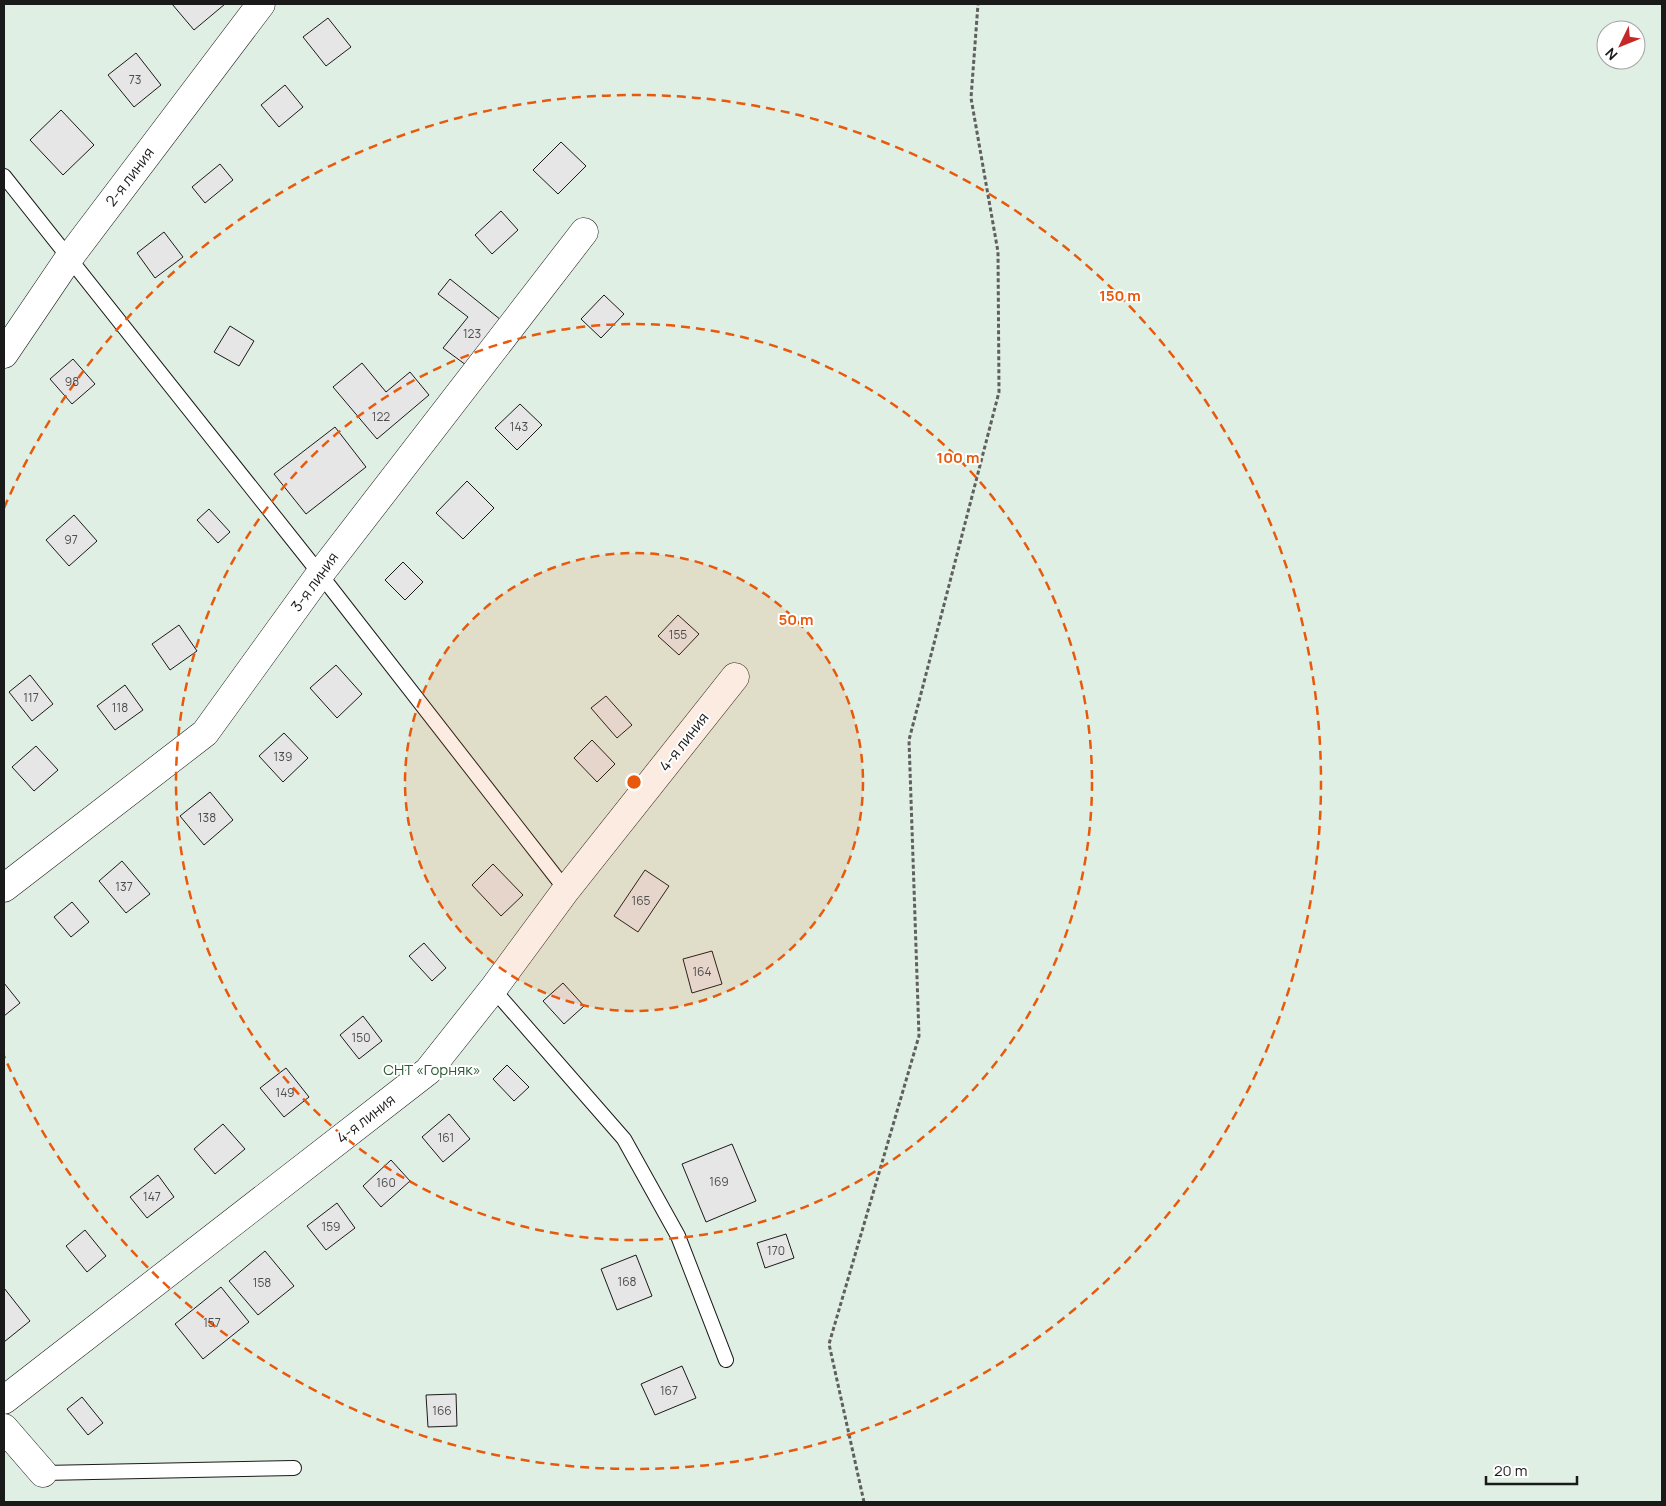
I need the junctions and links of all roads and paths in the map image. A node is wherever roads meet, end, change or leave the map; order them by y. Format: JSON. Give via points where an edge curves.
{"nodes":[{"id":1,"x":261,"y":4,"type":"edge"},
{"id":2,"x":978,"y":4,"type":"edge"},
{"id":3,"x":4,"y":176,"type":"edge"},
{"id":4,"x":584,"y":232,"type":"dead end"},
{"id":5,"x":69,"y":258,"type":"junction"},
{"id":6,"x":4,"y":354,"type":"edge"},
{"id":7,"x":320,"y":574,"type":"junction"},
{"id":8,"x":736,"y":677,"type":"dead end"},
{"id":9,"x":4,"y":888,"type":"edge"},
{"id":10,"x":566,"y":890,"type":"junction"},
{"id":11,"x":493,"y":989,"type":"junction"},
{"id":12,"x":726,"y":1360,"type":"dead end"},
{"id":13,"x":4,"y":1400,"type":"edge"},
{"id":14,"x":4,"y":1428,"type":"edge"},
{"id":15,"x":294,"y":1468,"type":"dead end"},
{"id":16,"x":43,"y":1473,"type":"joint"},
{"id":17,"x":864,"y":1502,"type":"edge"}],
"edges":[{"from":1,"to":5,"type":"street","name":"2-я линия"},
{"from":2,"to":17,"type":"path","via":[[971,98],[998,252],[999,392],[909,740],[919,1036],[829,1344]]},
{"from":3,"to":5,"type":"lane"},
{"from":4,"to":7,"type":"street","name":"3-я линия"},
{"from":5,"to":6,"type":"street","name":"2-я линия"},
{"from":5,"to":7,"type":"lane"},
{"from":7,"to":9,"type":"street","name":"3-я линия","via":[[205,733]]},
{"from":7,"to":10,"type":"lane"},
{"from":8,"to":10,"type":"street","name":"4-я линия"},
{"from":10,"to":11,"type":"street","name":"4-я линия"},
{"from":11,"to":12,"type":"lane","via":[[624,1139],[678,1236]]},
{"from":11,"to":13,"type":"street","name":"4-я линия","via":[[428,1071]]},
{"from":14,"to":16,"type":"street"},
{"from":15,"to":16,"type":"lane"}]}
